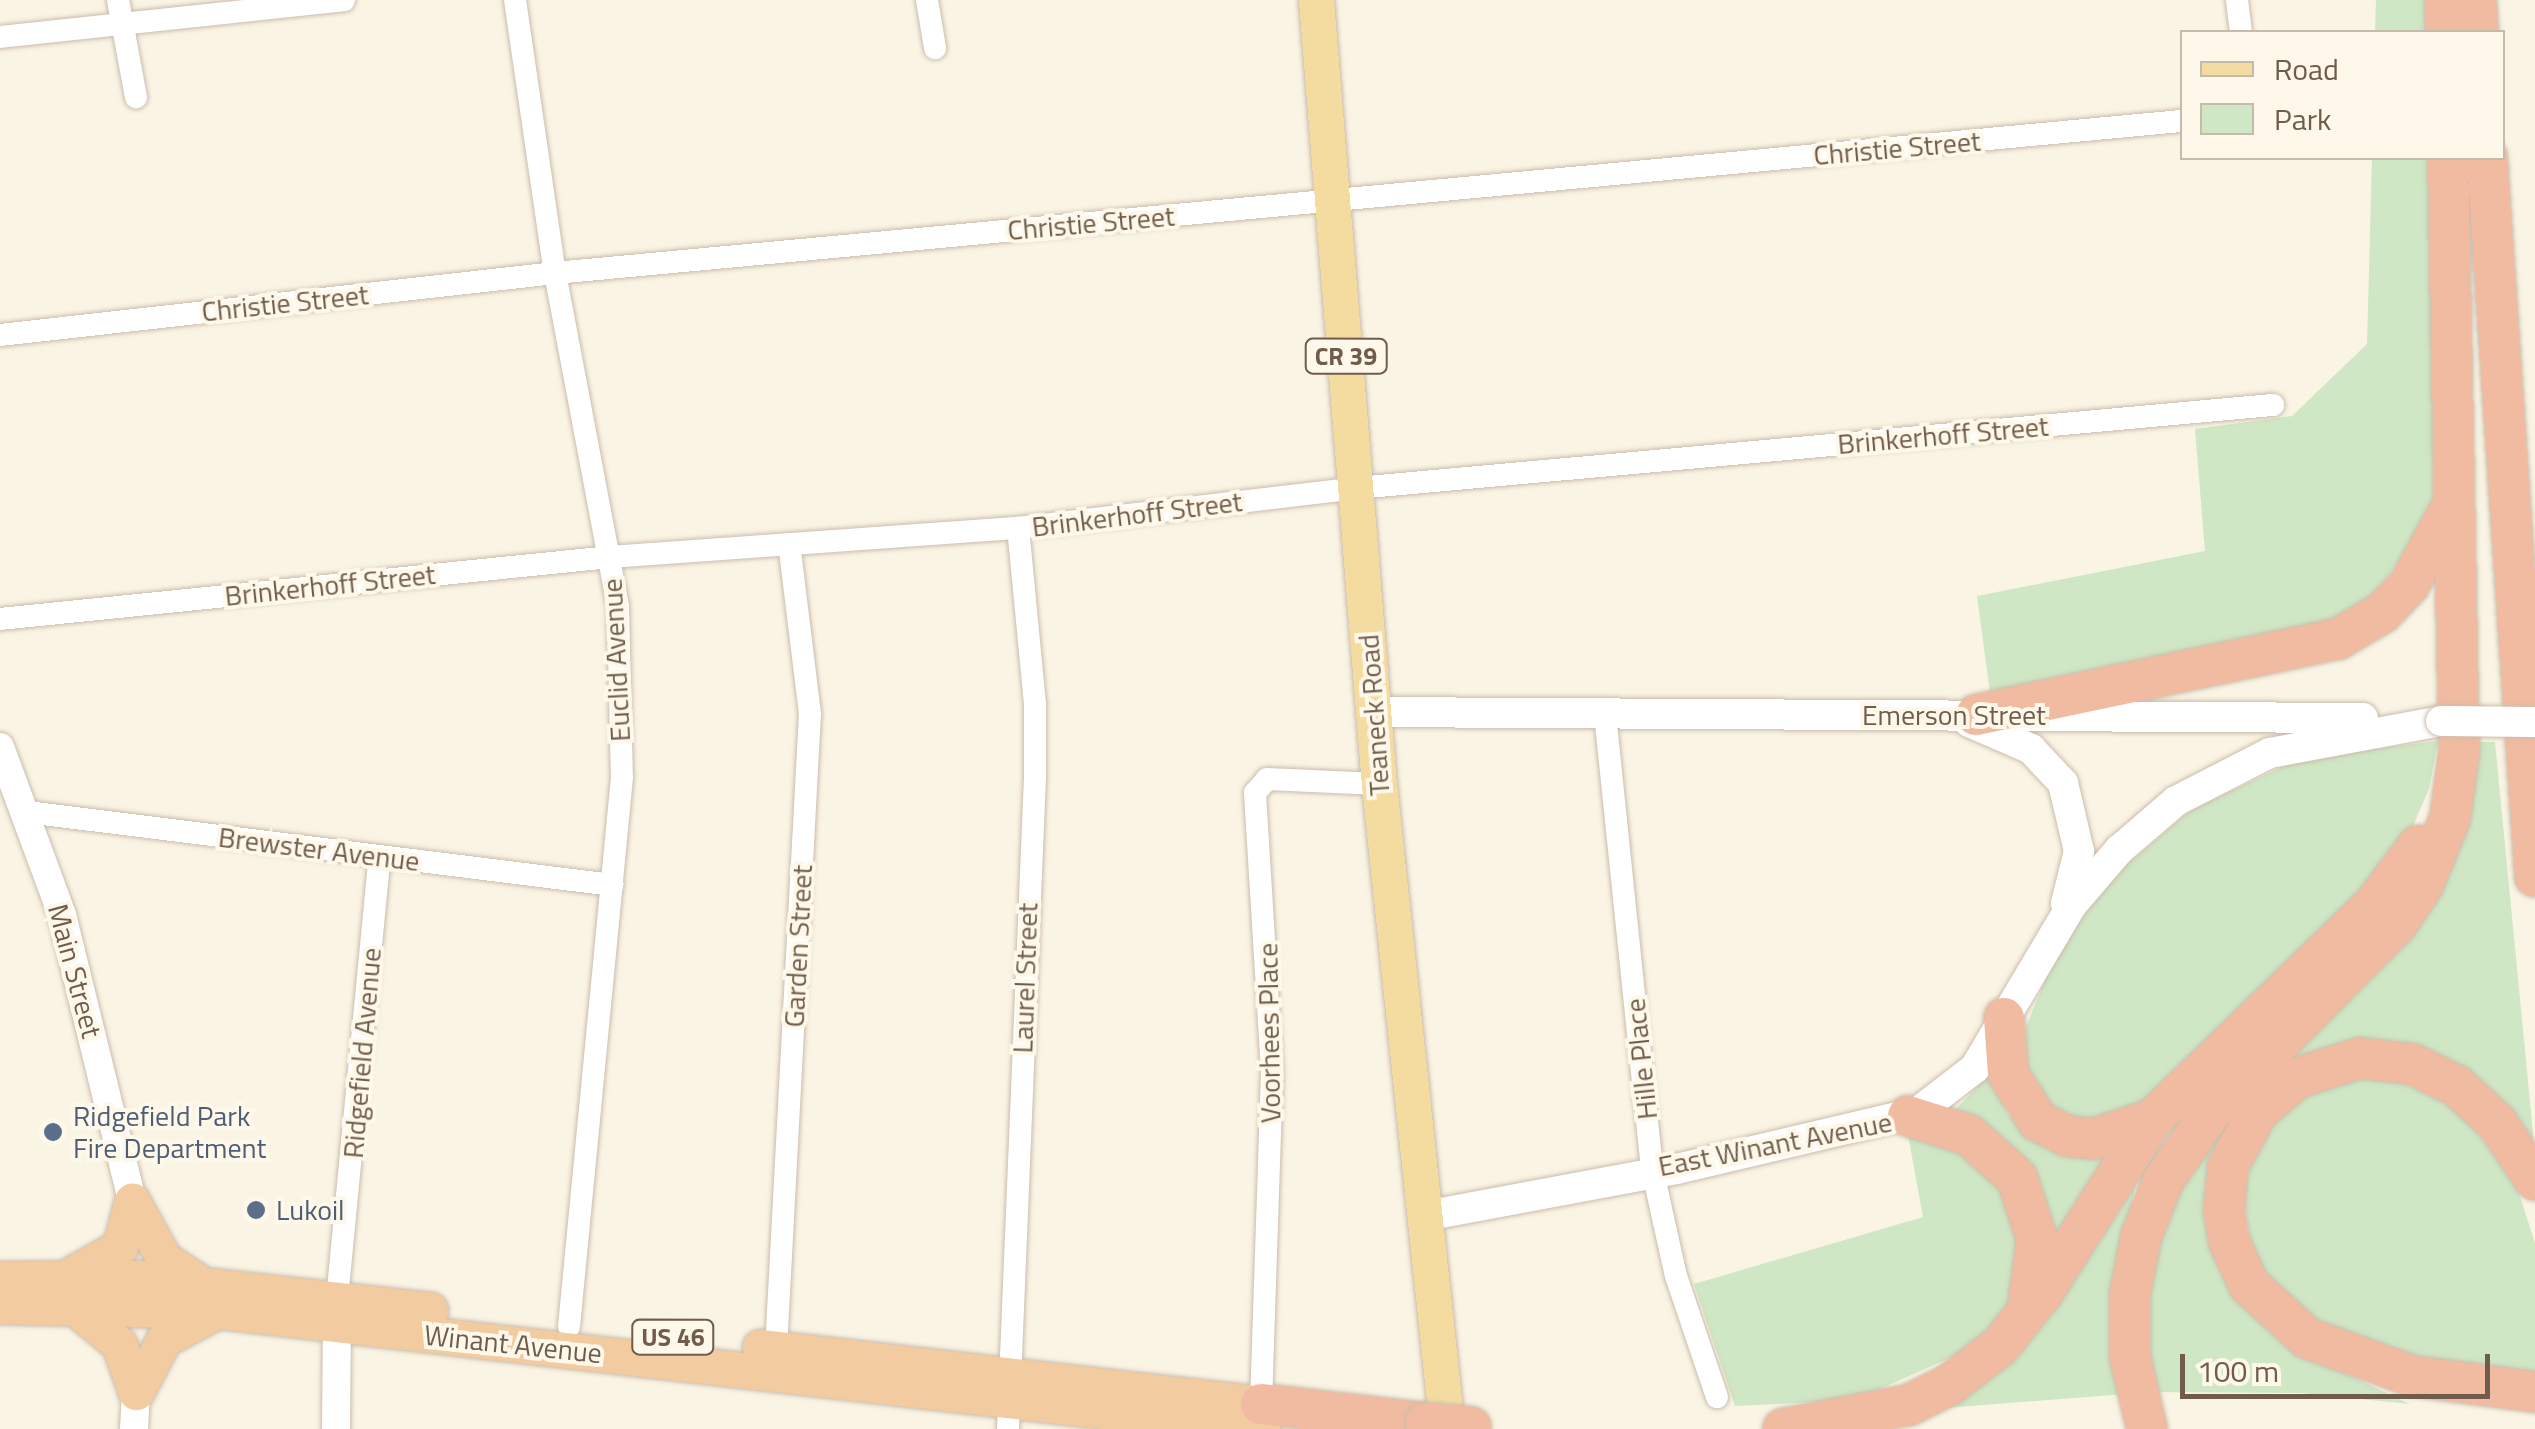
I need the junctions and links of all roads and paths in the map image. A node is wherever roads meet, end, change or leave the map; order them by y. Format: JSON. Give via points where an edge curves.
{"nodes":[{"id":1,"x":344,"y":0,"type":"edge"},
{"id":2,"x":514,"y":0,"type":"edge"},
{"id":3,"x":927,"y":0,"type":"edge"},
{"id":4,"x":1316,"y":0,"type":"edge"},
{"id":5,"x":2237,"y":0,"type":"edge"},
{"id":6,"x":2445,"y":0,"type":"edge"},
{"id":7,"x":2476,"y":0,"type":"edge"},
{"id":8,"x":121,"y":12,"type":"edge"},
{"id":9,"x":2241,"y":30,"type":"edge"},
{"id":10,"x":2446,"y":30,"type":"edge"},
{"id":11,"x":2478,"y":30,"type":"edge"},
{"id":12,"x":0,"y":37,"type":"edge"},
{"id":13,"x":935,"y":48,"type":"dead end"},
{"id":14,"x":136,"y":96,"type":"dead end"},
{"id":15,"x":2180,"y":121,"type":"edge"},
{"id":16,"x":2448,"y":160,"type":"edge"},
{"id":17,"x":2487,"y":160,"type":"edge"},
{"id":18,"x":1333,"y":200,"type":"junction"},
{"id":19,"x":555,"y":273,"type":"junction"},
{"id":20,"x":0,"y":334,"type":"edge"},
{"id":21,"x":2273,"y":405,"type":"dead end"},
{"id":22,"x":1356,"y":488,"type":"junction"},
{"id":23,"x":2452,"y":506,"type":"junction"},
{"id":24,"x":1018,"y":528,"type":"junction"},
{"id":25,"x":790,"y":544,"type":"junction"},
{"id":26,"x":610,"y":556,"type":"junction"},
{"id":27,"x":0,"y":620,"type":"edge"},
{"id":28,"x":2454,"y":672,"type":"junction"},
{"id":29,"x":1372,"y":712,"type":"junction"},
{"id":30,"x":1606,"y":714,"type":"junction"},
{"id":31,"x":1957,"y":715,"type":"junction"},
{"id":32,"x":2442,"y":721,"type":"junction"},
{"id":33,"x":2535,"y":722,"type":"edge"},
{"id":34,"x":1,"y":750,"type":"edge"},
{"id":35,"x":1379,"y":784,"type":"junction"},
{"id":36,"x":26,"y":812,"type":"junction"},
{"id":37,"x":380,"y":856,"type":"junction"},
{"id":38,"x":2535,"y":876,"type":"edge"},
{"id":39,"x":612,"y":885,"type":"junction"},
{"id":40,"x":2046,"y":941,"type":"junction"},
{"id":41,"x":2004,"y":1018,"type":"junction"},
{"id":42,"x":1908,"y":1116,"type":"junction"},
{"id":43,"x":2153,"y":1118,"type":"junction"},
{"id":44,"x":1652,"y":1168,"type":"junction"},
{"id":45,"x":2535,"y":1180,"type":"edge"},
{"id":46,"x":132,"y":1201,"type":"junction"},
{"id":47,"x":1424,"y":1216,"type":"junction"},
{"id":48,"x":0,"y":1279,"type":"edge"},
{"id":49,"x":66,"y":1290,"type":"junction"},
{"id":50,"x":211,"y":1297,"type":"junction"},
{"id":51,"x":0,"y":1306,"type":"edge"},
{"id":52,"x":338,"y":1311,"type":"junction"},
{"id":53,"x":2024,"y":1318,"type":"junction"},
{"id":54,"x":569,"y":1326,"type":"junction"},
{"id":55,"x":776,"y":1349,"type":"junction"},
{"id":56,"x":136,"y":1392,"type":"junction"},
{"id":57,"x":2535,"y":1392,"type":"edge"},
{"id":58,"x":1717,"y":1397,"type":"dead end"},
{"id":59,"x":1009,"y":1402,"type":"edge"},
{"id":60,"x":1262,"y":1416,"type":"edge"},
{"id":61,"x":1460,"y":1427,"type":"edge"},
{"id":62,"x":134,"y":1429,"type":"edge"},
{"id":63,"x":336,"y":1429,"type":"edge"},
{"id":64,"x":1784,"y":1429,"type":"edge"},
{"id":65,"x":2147,"y":1429,"type":"edge"}],
"edges":[{"from":1,"to":8,"type":"street"},
{"from":2,"to":19,"type":"street","name":"Euclid Avenue"},
{"from":3,"to":13,"type":"street"},
{"from":4,"to":18,"type":"main road","name":"Teaneck Road","number":"CR 39"},
{"from":5,"to":9,"type":"street"},
{"from":6,"to":10,"type":"highway"},
{"from":7,"to":11,"type":"highway"},
{"from":8,"to":12,"type":"street"},
{"from":8,"to":14,"type":"street"},
{"from":15,"to":18,"type":"street","name":"Christie Street"},
{"from":16,"to":23,"type":"highway"},
{"from":17,"to":38,"type":"highway"},
{"from":18,"to":19,"type":"street","name":"Christie Street"},
{"from":18,"to":22,"type":"main road","name":"Teaneck Road","number":"CR 39"},
{"from":19,"to":20,"type":"street","name":"Christie Street"},
{"from":19,"to":26,"type":"street","name":"Euclid Avenue"},
{"from":21,"to":22,"type":"street","name":"Brinkerhoff Street"},
{"from":22,"to":24,"type":"street","name":"Brinkerhoff Street"},
{"from":22,"to":29,"type":"main road","name":"Teaneck Road","number":"CR 39"},
{"from":23,"to":28,"type":"highway"},
{"from":23,"to":31,"type":"highway","via":[[2409,585],[2382,613],[2338,639]]},
{"from":24,"to":25,"type":"street","name":"Brinkerhoff Street"},
{"from":24,"to":59,"type":"street","name":"Laurel Street","via":[[1035,762]]},
{"from":25,"to":26,"type":"street","name":"Brinkerhoff Street"},
{"from":25,"to":55,"type":"street","name":"Garden Street","via":[[810,714]]},
{"from":26,"to":27,"type":"street","name":"Brinkerhoff Street"},
{"from":26,"to":39,"type":"street","name":"Euclid Avenue","via":[[618,606],[622,777]]},
{"from":28,"to":43,"type":"highway","via":[[2438,792],[2401,873]]},
{"from":28,"to":65,"type":"highway","via":[[2458,773],[2447,829],[2423,885],[2380,943],[2197,1128],[2154,1200],[2132,1276],[2130,1357]]},
{"from":29,"to":30,"type":"main road","name":"Emerson Street"},
{"from":29,"to":35,"type":"main road","name":"Teaneck Road","number":"CR 39"},
{"from":30,"to":31,"type":"main road","name":"Emerson Street"},
{"from":30,"to":44,"type":"street","name":"Hille Place"},
{"from":31,"to":32,"type":"main road","name":"Emerson Street"},
{"from":31,"to":40,"type":"main road","via":[[2021,742],[2049,764],[2069,795],[2078,864]]},
{"from":32,"to":33,"type":"main road","name":"Emerson Street","bridge":true},
{"from":32,"to":40,"type":"main road","name":"East Winant Avenue","via":[[2288,748],[2230,769],[2161,813],[2108,860]]},
{"from":34,"to":36,"type":"street","name":"Main Street"},
{"from":35,"to":47,"type":"main road","name":"Teaneck Road","number":"CR 39"},
{"from":35,"to":60,"type":"street","name":"Voorhees Place","via":[[1267,779],[1255,794],[1272,1072]]},
{"from":36,"to":37,"type":"street","name":"Brewster Avenue"},
{"from":36,"to":46,"type":"street","name":"Main Street","via":[[62,915]]},
{"from":37,"to":39,"type":"street","name":"Brewster Avenue"},
{"from":37,"to":52,"type":"street","name":"Ridgefield Avenue"},
{"from":39,"to":54,"type":"street","name":"Euclid Avenue"},
{"from":40,"to":41,"type":"main road","name":"East Winant Avenue"},
{"from":41,"to":42,"type":"main road","name":"East Winant Avenue","via":[[1965,1079]]},
{"from":41,"to":43,"type":"highway","via":[[2008,1074],[2038,1122],[2094,1139]]},
{"from":42,"to":44,"type":"main road","name":"East Winant Avenue"},
{"from":42,"to":53,"type":"highway","via":[[1969,1135],[2017,1178],[2037,1238]]},
{"from":43,"to":53,"type":"highway"},
{"from":44,"to":47,"type":"main road","name":"East Winant Avenue"},
{"from":44,"to":58,"type":"street","name":"Hille Place","via":[[1676,1276]]},
{"from":45,"to":57,"type":"highway","via":[[2497,1124],[2457,1086],[2412,1064],[2360,1058],[2296,1078],[2258,1111],[2228,1166],[2224,1210],[2229,1241],[2249,1285],[2308,1338],[2401,1374]]},
{"from":46,"to":49,"type":"highway","via":[[127,1232],[115,1252]]},
{"from":46,"to":50,"type":"highway","via":[[164,1260]]},
{"from":47,"to":61,"type":"main road","name":"Teaneck Road","number":"CR 39"},
{"from":48,"to":49,"type":"highway","name":"Winant Avenue","number":"US 46"},
{"from":49,"to":50,"type":"highway","name":"Winant Avenue","number":"US 46"},
{"from":49,"to":51,"type":"highway","name":"Winant Avenue","number":"US 46"},
{"from":49,"to":56,"type":"highway","via":[[119,1344]]},
{"from":50,"to":52,"type":"highway","name":"Winant Avenue","number":"US 46"},
{"from":50,"to":56,"type":"highway","via":[[164,1338]]},
{"from":52,"to":54,"type":"highway","name":"Winant Avenue","number":"US 46"},
{"from":52,"to":59,"type":"highway","name":"Winant Avenue","number":"US 46"},
{"from":52,"to":63,"type":"street","name":"Ridgefield Avenue"},
{"from":53,"to":64,"type":"highway","via":[[1970,1370],[1919,1401]]},
{"from":54,"to":55,"type":"highway","name":"Winant Avenue","number":"US 46"},
{"from":55,"to":59,"type":"highway","name":"Winant Avenue","number":"US 46"},
{"from":56,"to":62,"type":"street"},
{"from":59,"to":60,"type":"highway","name":"Winant Avenue","number":"US 46"},
{"from":60,"to":61,"type":"highway","number":"US 46"}]}
